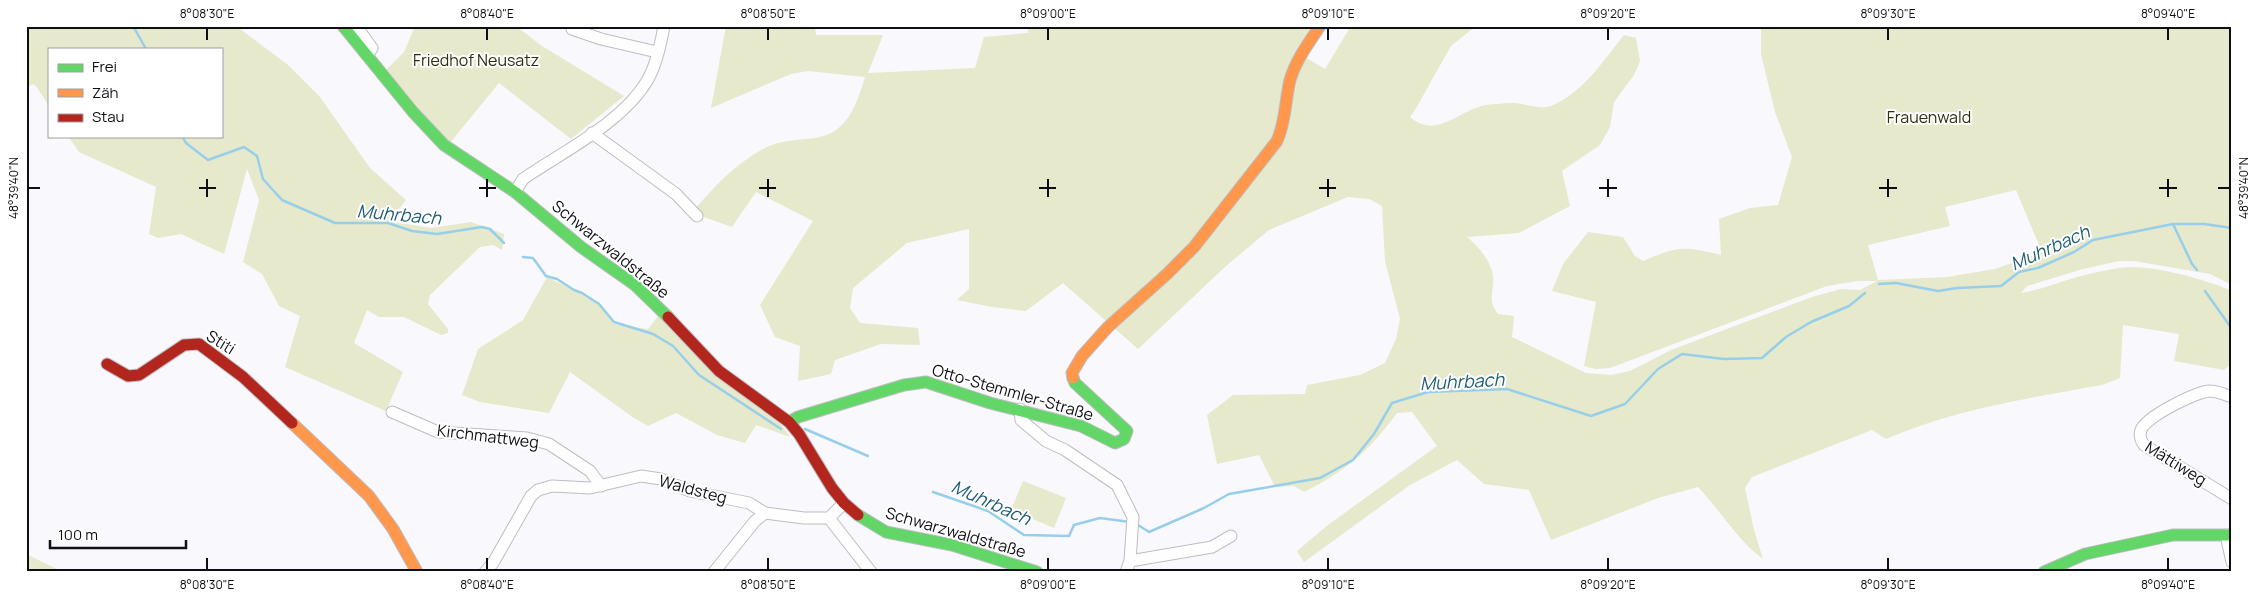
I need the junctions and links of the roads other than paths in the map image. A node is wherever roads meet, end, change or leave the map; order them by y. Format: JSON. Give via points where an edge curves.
{"nodes":[{"id":1,"x":343,"y":26,"type":"edge"},
{"id":2,"x":356,"y":26,"type":"edge"},
{"id":3,"x":572,"y":26,"type":"edge"},
{"id":4,"x":664,"y":26,"type":"edge"},
{"id":5,"x":1320,"y":26,"type":"edge"},
{"id":6,"x":657,"y":52,"type":"junction"},
{"id":7,"x":368,"y":55,"type":"junction"},
{"id":8,"x":592,"y":133,"type":"junction"},
{"id":9,"x":515,"y":192,"type":"junction"},
{"id":10,"x":697,"y":216,"type":"dead end"},
{"id":11,"x":107,"y":364,"type":"dead end"},
{"id":12,"x":2232,"y":397,"type":"edge"},
{"id":13,"x":1020,"y":409,"type":"junction"},
{"id":14,"x":392,"y":412,"type":"dead end"},
{"id":15,"x":789,"y":422,"type":"junction"},
{"id":16,"x":601,"y":486,"type":"junction"},
{"id":17,"x":2232,"y":499,"type":"edge"},
{"id":18,"x":844,"y":503,"type":"junction"},
{"id":19,"x":765,"y":513,"type":"junction"},
{"id":20,"x":829,"y":518,"type":"junction"},
{"id":21,"x":2229,"y":535,"type":"edge"},
{"id":22,"x":1231,"y":536,"type":"dead end"},
{"id":23,"x":2232,"y":562,"type":"edge"},
{"id":24,"x":1128,"y":566,"type":"edge"},
{"id":25,"x":417,"y":572,"type":"edge"},
{"id":26,"x":485,"y":572,"type":"edge"},
{"id":27,"x":714,"y":572,"type":"edge"},
{"id":28,"x":871,"y":572,"type":"edge"},
{"id":29,"x":1037,"y":572,"type":"edge"},
{"id":30,"x":2044,"y":572,"type":"edge"}],
"edges":[{"from":1,"to":7,"type":"street","name":"Schwarzwaldstraße"},
{"from":2,"to":7,"type":"street","name":"Schwarzwaldstraße","via":[[372,48]]},
{"from":3,"to":6,"type":"street","via":[[572,29],[601,39]]},
{"from":4,"to":6,"type":"street"},
{"from":5,"to":13,"type":"street","name":"Otto-Stemmler-Straße","via":[[1298,56],[1289,82],[1283,130],[1277,141],[1183,259],[1098,337],[1081,355],[1072,373],[1075,383],[1127,430],[1126,438],[1115,444],[1081,426]]},
{"from":6,"to":8,"type":"street","via":[[652,71],[642,88],[626,107]]},
{"from":7,"to":9,"type":"street","name":"Schwarzwaldstraße","via":[[444,145]]},
{"from":8,"to":9,"type":"street","via":[[523,179]]},
{"from":8,"to":10,"type":"street","via":[[676,194]]},
{"from":9,"to":15,"type":"street","name":"Schwarzwaldstraße","via":[[651,299],[719,370]]},
{"from":11,"to":25,"type":"street","name":"Stiti","via":[[122,374],[139,375],[184,345],[199,344],[243,377],[369,496],[393,529]]},
{"from":12,"to":17,"type":"street","name":"Mättiweg","via":[[2219,392],[2201,393],[2152,418],[2140,435],[2144,445]]},
{"from":13,"to":15,"type":"street","name":"Otto-Stemmler-Straße","via":[[926,382],[904,385]]},
{"from":13,"to":24,"type":"street","via":[[1021,420],[1046,441],[1117,484],[1133,523]]},
{"from":14,"to":16,"type":"street","name":"Kirchmattweg","via":[[438,432],[527,438],[549,444],[590,471]]},
{"from":15,"to":18,"type":"street","name":"Schwarzwaldstraße"},
{"from":16,"to":19,"type":"street","name":"Waldsteg","via":[[641,476],[661,479],[690,491],[748,503]]},
{"from":16,"to":26,"type":"street","name":"Waldsteg","via":[[552,486],[531,496]]},
{"from":18,"to":20,"type":"street"},
{"from":18,"to":29,"type":"street","name":"Schwarzwaldstraße","via":[[862,519],[886,532],[952,546]]},
{"from":19,"to":20,"type":"street","name":"Waldsteg"},
{"from":19,"to":27,"type":"street"},
{"from":20,"to":28,"type":"street"},
{"from":21,"to":23,"type":"street"},
{"from":21,"to":30,"type":"street","via":[[2173,535],[2085,554]]},
{"from":22,"to":24,"type":"street","via":[[1212,546]]}]}
